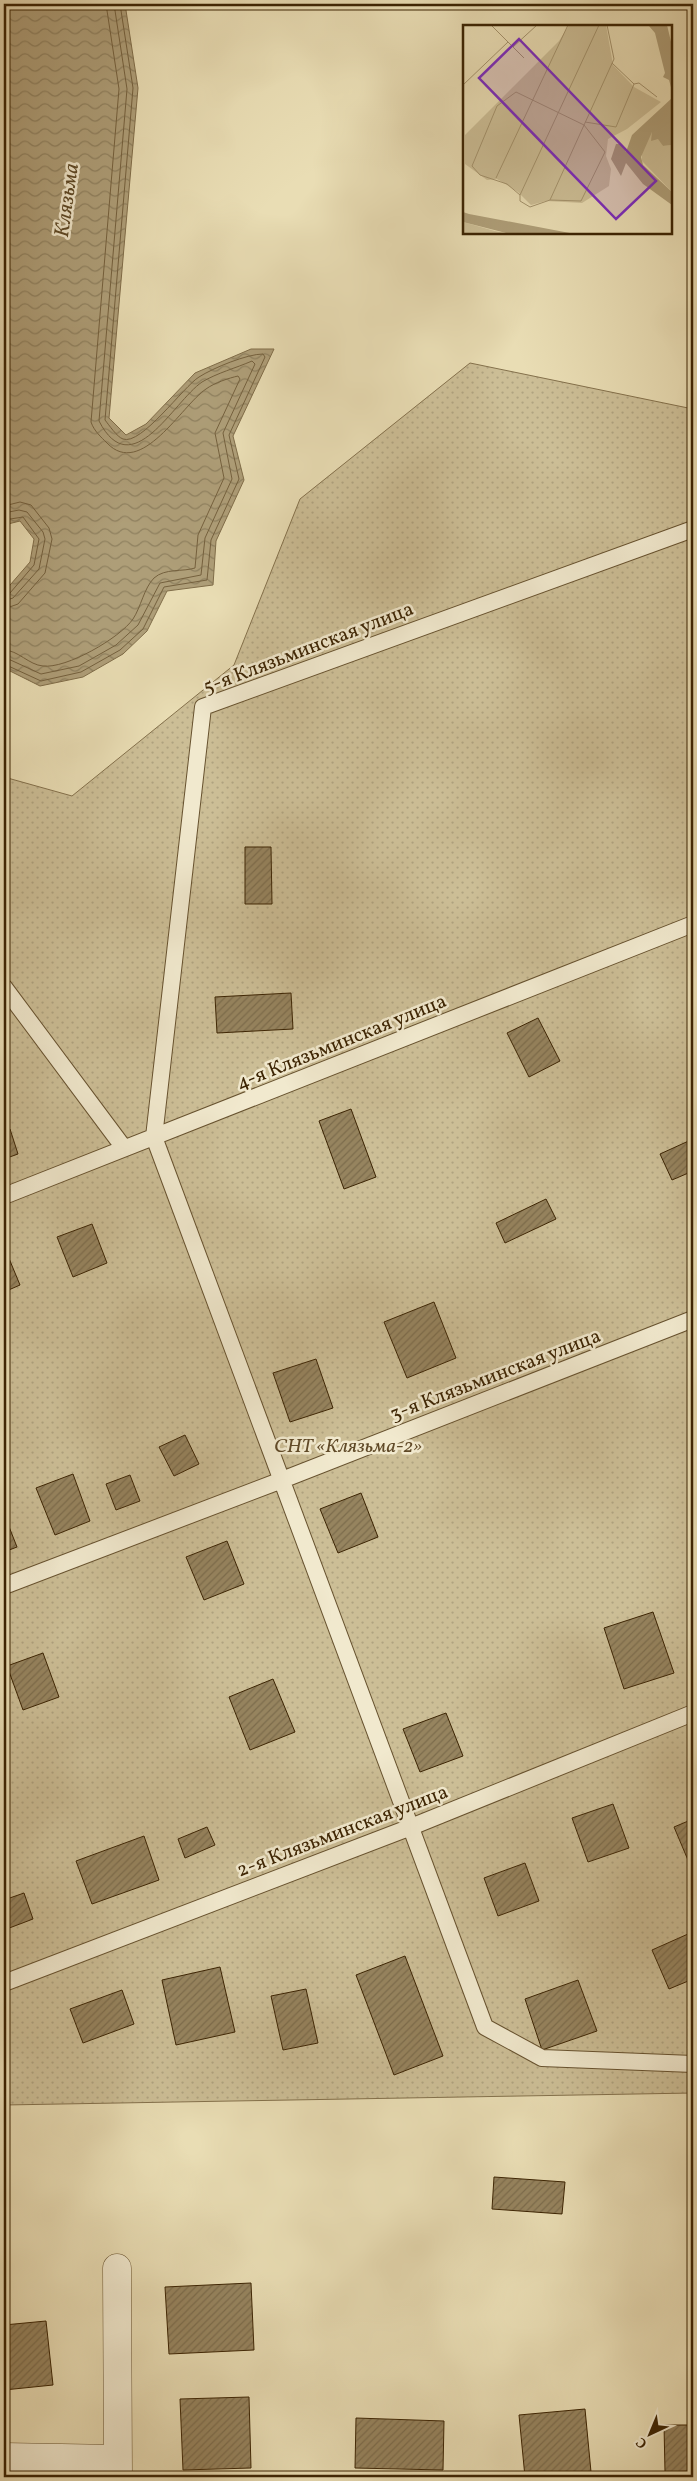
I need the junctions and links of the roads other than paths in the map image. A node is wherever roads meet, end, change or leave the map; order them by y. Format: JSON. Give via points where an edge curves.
{"nodes":[{"id":1,"x":693,"y":529,"type":"edge"},
{"id":2,"x":693,"y":924,"type":"edge"},
{"id":3,"x":4,"y":987,"type":"edge"},
{"id":4,"x":154,"y":1138,"type":"junction"},
{"id":5,"x":124,"y":1148,"type":"junction"},
{"id":6,"x":4,"y":1196,"type":"edge"},
{"id":7,"x":693,"y":1319,"type":"edge"},
{"id":8,"x":282,"y":1480,"type":"junction"},
{"id":9,"x":4,"y":1586,"type":"edge"},
{"id":10,"x":693,"y":1713,"type":"edge"},
{"id":11,"x":411,"y":1827,"type":"junction"},
{"id":12,"x":4,"y":1982,"type":"edge"},
{"id":13,"x":693,"y":2064,"type":"edge"},
{"id":14,"x":117,"y":2268,"type":"dead end"},
{"id":15,"x":4,"y":2457,"type":"edge"},
{"id":16,"x":118,"y":2468,"type":"edge"}],
"edges":[{"from":1,"to":4,"type":"lane","name":"5-я Клязьминская улица","via":[[203,706]]},
{"from":2,"to":4,"type":"lane","name":"4-я Клязьминская улица"},
{"from":3,"to":5,"type":"lane"},
{"from":4,"to":5,"type":"lane","name":"4-я Клязьминская улица"},
{"from":4,"to":8,"type":"lane"},
{"from":5,"to":6,"type":"lane","name":"4-я Клязьминская улица"},
{"from":7,"to":8,"type":"lane","name":"3-я Клязьминская улица"},
{"from":8,"to":9,"type":"lane","name":"3-я Клязьминская улица"},
{"from":8,"to":11,"type":"lane"},
{"from":10,"to":11,"type":"lane","name":"2-я Клязьминская улица"},
{"from":11,"to":12,"type":"lane","name":"2-я Клязьминская улица"},
{"from":11,"to":13,"type":"lane","via":[[485,2027],[542,2058]]},
{"from":14,"to":16,"type":"street"},
{"from":15,"to":16,"type":"street"}]}
